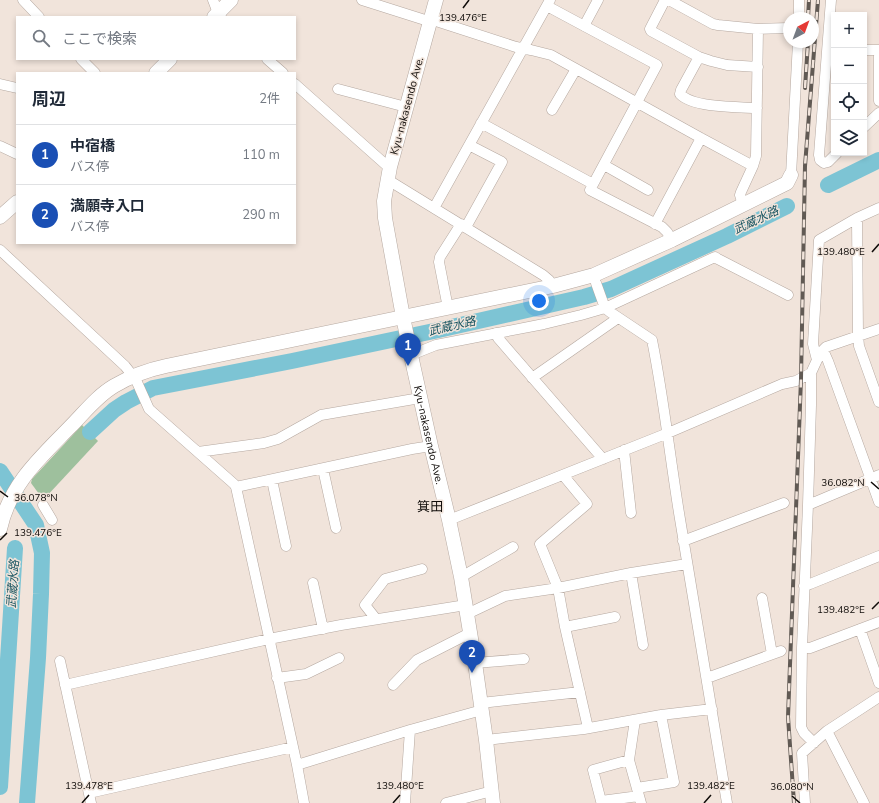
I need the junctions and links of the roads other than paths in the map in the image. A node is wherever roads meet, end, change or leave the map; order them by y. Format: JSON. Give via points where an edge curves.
{"nodes":[{"id":1,"x":23,"y":0,"type":"edge"},
{"id":2,"x":231,"y":0,"type":"edge"},
{"id":3,"x":362,"y":0,"type":"edge"},
{"id":4,"x":436,"y":0,"type":"edge"},
{"id":5,"x":598,"y":0,"type":"edge"},
{"id":6,"x":665,"y":0,"type":"edge"},
{"id":7,"x":669,"y":0,"type":"edge"},
{"id":8,"x":799,"y":0,"type":"edge"},
{"id":9,"x":831,"y":0,"type":"edge"},
{"id":10,"x":548,"y":3,"type":"edge"},
{"id":11,"x":217,"y":12,"type":"edge"},
{"id":12,"x":799,"y":12,"type":"edge"},
{"id":13,"x":38,"y":16,"type":"edge"},
{"id":14,"x":430,"y":21,"type":"junction"},
{"id":15,"x":584,"y":26,"type":"junction"},
{"id":16,"x":783,"y":28,"type":"edge"},
{"id":17,"x":758,"y":29,"type":"junction"},
{"id":18,"x":523,"y":48,"type":"junction"},
{"id":19,"x":798,"y":48,"type":"edge"},
{"id":20,"x":830,"y":50,"type":"edge"},
{"id":21,"x":867,"y":50,"type":"edge"},
{"id":22,"x":879,"y":50,"type":"edge"},
{"id":23,"x":879,"y":56,"type":"edge"},
{"id":24,"x":699,"y":57,"type":"junction"},
{"id":25,"x":82,"y":60,"type":"edge"},
{"id":26,"x":169,"y":60,"type":"edge"},
{"id":27,"x":268,"y":60,"type":"edge"},
{"id":28,"x":758,"y":67,"type":"junction"},
{"id":29,"x":576,"y":69,"type":"junction"},
{"id":30,"x":94,"y":72,"type":"edge"},
{"id":31,"x":157,"y":72,"type":"edge"},
{"id":32,"x":282,"y":72,"type":"edge"},
{"id":33,"x":0,"y":84,"type":"edge"},
{"id":34,"x":296,"y":85,"type":"edge"},
{"id":35,"x":16,"y":88,"type":"edge"},
{"id":36,"x":338,"y":89,"type":"dead end"},
{"id":37,"x":879,"y":101,"type":"edge"},
{"id":38,"x":637,"y":102,"type":"junction"},
{"id":39,"x":406,"y":107,"type":"junction"},
{"id":40,"x":757,"y":108,"type":"junction"},
{"id":41,"x":552,"y":110,"type":"dead end"},
{"id":42,"x":879,"y":113,"type":"edge"},
{"id":43,"x":481,"y":123,"type":"junction"},
{"id":44,"x":867,"y":124,"type":"edge"},
{"id":45,"x":701,"y":138,"type":"junction"},
{"id":46,"x":469,"y":145,"type":"junction"},
{"id":47,"x":0,"y":146,"type":"edge"},
{"id":48,"x":16,"y":154,"type":"edge"},
{"id":49,"x":834,"y":156,"type":"edge"},
{"id":50,"x":604,"y":165,"type":"junction"},
{"id":51,"x":390,"y":166,"type":"junction"},
{"id":52,"x":753,"y":166,"type":"junction"},
{"id":53,"x":791,"y":175,"type":"joint"},
{"id":54,"x":388,"y":181,"type":"junction"},
{"id":55,"x":593,"y":184,"type":"junction"},
{"id":56,"x":648,"y":190,"type":"dead end"},
{"id":57,"x":16,"y":203,"type":"edge"},
{"id":58,"x":743,"y":205,"type":"junction"},
{"id":59,"x":434,"y":208,"type":"junction"},
{"id":60,"x":879,"y":208,"type":"edge"},
{"id":61,"x":0,"y":217,"type":"edge"},
{"id":62,"x":857,"y":218,"type":"junction"},
{"id":63,"x":656,"y":224,"type":"junction"},
{"id":64,"x":463,"y":226,"type":"junction"},
{"id":65,"x":672,"y":240,"type":"junction"},
{"id":66,"x":0,"y":250,"type":"edge"},
{"id":67,"x":595,"y":279,"type":"junction"},
{"id":68,"x":553,"y":286,"type":"junction"},
{"id":69,"x":788,"y":295,"type":"dead end"},
{"id":70,"x":604,"y":305,"type":"junction"},
{"id":71,"x":448,"y":308,"type":"junction"},
{"id":72,"x":618,"y":318,"type":"junction"},
{"id":73,"x":403,"y":319,"type":"junction"},
{"id":74,"x":879,"y":329,"type":"edge"},
{"id":75,"x":496,"y":333,"type":"junction"},
{"id":76,"x":858,"y":335,"type":"junction"},
{"id":77,"x":823,"y":350,"type":"junction"},
{"id":78,"x":410,"y":351,"type":"junction"},
{"id":79,"x":817,"y":360,"type":"junction"},
{"id":80,"x":811,"y":373,"type":"junction"},
{"id":81,"x":532,"y":378,"type":"junction"},
{"id":82,"x":135,"y":379,"type":"junction"},
{"id":83,"x":420,"y":398,"type":"junction"},
{"id":84,"x":879,"y":402,"type":"edge"},
{"id":85,"x":668,"y":433,"type":"junction"},
{"id":86,"x":431,"y":446,"type":"junction"},
{"id":87,"x":624,"y":450,"type":"junction"},
{"id":88,"x":198,"y":452,"type":"junction"},
{"id":89,"x":603,"y":459,"type":"junction"},
{"id":90,"x":323,"y":469,"type":"junction"},
{"id":91,"x":563,"y":475,"type":"junction"},
{"id":92,"x":875,"y":477,"type":"edge"},
{"id":93,"x":272,"y":480,"type":"junction"},
{"id":94,"x":236,"y":487,"type":"junction"},
{"id":95,"x":879,"y":502,"type":"edge"},
{"id":96,"x":784,"y":503,"type":"dead end"},
{"id":97,"x":43,"y":505,"type":"dead end"},
{"id":98,"x":808,"y":505,"type":"junction"},
{"id":99,"x":631,"y":513,"type":"dead end"},
{"id":100,"x":52,"y":520,"type":"dead end"},
{"id":101,"x":449,"y":520,"type":"junction"},
{"id":102,"x":0,"y":526,"type":"edge"},
{"id":103,"x":336,"y":528,"type":"dead end"},
{"id":104,"x":683,"y":540,"type":"junction"},
{"id":105,"x":286,"y":546,"type":"dead end"},
{"id":106,"x":513,"y":547,"type":"dead end"},
{"id":107,"x":879,"y":556,"type":"edge"},
{"id":108,"x":687,"y":564,"type":"junction"},
{"id":109,"x":422,"y":569,"type":"dead end"},
{"id":110,"x":631,"y":573,"type":"junction"},
{"id":111,"x":461,"y":577,"type":"junction"},
{"id":112,"x":313,"y":583,"type":"dead end"},
{"id":113,"x":804,"y":586,"type":"junction"},
{"id":114,"x":558,"y":588,"type":"junction"},
{"id":115,"x":762,"y":598,"type":"dead end"},
{"id":116,"x":466,"y":610,"type":"junction"},
{"id":117,"x":615,"y":617,"type":"dead end"},
{"id":118,"x":376,"y":619,"type":"junction"},
{"id":119,"x":879,"y":622,"type":"edge"},
{"id":120,"x":565,"y":627,"type":"junction"},
{"id":121,"x":323,"y":629,"type":"junction"},
{"id":122,"x":860,"y":629,"type":"junction"},
{"id":123,"x":470,"y":633,"type":"junction"},
{"id":124,"x":269,"y":639,"type":"junction"},
{"id":125,"x":643,"y":645,"type":"dead end"},
{"id":126,"x":802,"y":648,"type":"junction"},
{"id":127,"x":339,"y":658,"type":"dead end"},
{"id":128,"x":524,"y":659,"type":"dead end"},
{"id":129,"x":60,"y":661,"type":"dead end"},
{"id":130,"x":475,"y":663,"type":"junction"},
{"id":131,"x":277,"y":678,"type":"junction"},
{"id":132,"x":707,"y":678,"type":"junction"},
{"id":133,"x":879,"y":683,"type":"edge"},
{"id":134,"x":65,"y":685,"type":"junction"},
{"id":135,"x":393,"y":685,"type":"dead end"},
{"id":136,"x":580,"y":692,"type":"junction"},
{"id":137,"x":879,"y":697,"type":"edge"},
{"id":138,"x":481,"y":707,"type":"junction"},
{"id":139,"x":712,"y":709,"type":"junction"},
{"id":140,"x":661,"y":715,"type":"junction"},
{"id":141,"x":635,"y":720,"type":"junction"},
{"id":142,"x":588,"y":728,"type":"junction"},
{"id":143,"x":410,"y":730,"type":"junction"},
{"id":144,"x":828,"y":731,"type":"junction"},
{"id":145,"x":486,"y":740,"type":"junction"},
{"id":146,"x":814,"y":743,"type":"junction"},
{"id":147,"x":293,"y":747,"type":"junction"},
{"id":148,"x":629,"y":760,"type":"junction"},
{"id":149,"x":297,"y":765,"type":"junction"},
{"id":150,"x":639,"y":796,"type":"edge"},
{"id":151,"x":492,"y":797,"type":"edge"},
{"id":152,"x":90,"y":798,"type":"edge"},
{"id":153,"x":304,"y":803,"type":"edge"},
{"id":154,"x":405,"y":803,"type":"edge"},
{"id":155,"x":446,"y":803,"type":"edge"},
{"id":156,"x":727,"y":803,"type":"edge"},
{"id":157,"x":805,"y":803,"type":"edge"},
{"id":158,"x":864,"y":803,"type":"edge"}],
"edges":[{"from":1,"to":13,"type":"street"},
{"from":2,"to":11,"type":"street"},
{"from":3,"to":14,"type":"street"},
{"from":4,"to":14,"type":"street","name":"Kyu-nakasendo Ave."},
{"from":5,"to":15,"type":"street"},
{"from":6,"to":24,"type":"street","via":[[651,31]]},
{"from":7,"to":17,"type":"street","via":[[713,24]]},
{"from":8,"to":12,"type":"street"},
{"from":9,"to":20,"type":"street"},
{"from":10,"to":15,"type":"street"},
{"from":10,"to":18,"type":"street"},
{"from":14,"to":18,"type":"street"},
{"from":14,"to":39,"type":"street","name":"Kyu-nakasendo Ave."},
{"from":15,"to":38,"type":"street","via":[[657,65]]},
{"from":16,"to":17,"type":"street"},
{"from":17,"to":28,"type":"street"},
{"from":18,"to":29,"type":"street","via":[[551,55]]},
{"from":18,"to":43,"type":"street"},
{"from":19,"to":53,"type":"street"},
{"from":20,"to":49,"type":"street","via":[[820,160],[828,162]]},
{"from":21,"to":22,"type":"street"},
{"from":23,"to":37,"type":"street"},
{"from":24,"to":28,"type":"street","via":[[727,65]]},
{"from":24,"to":40,"type":"street","via":[[681,90],[680,94],[683,97],[708,105]]},
{"from":25,"to":30,"type":"street"},
{"from":26,"to":31,"type":"street"},
{"from":27,"to":32,"type":"street"},
{"from":28,"to":40,"type":"street"},
{"from":29,"to":38,"type":"street"},
{"from":29,"to":41,"type":"street"},
{"from":33,"to":35,"type":"street"},
{"from":34,"to":51,"type":"street"},
{"from":36,"to":39,"type":"street"},
{"from":38,"to":45,"type":"street"},
{"from":38,"to":50,"type":"street"},
{"from":39,"to":51,"type":"street","name":"Kyu-nakasendo Ave."},
{"from":40,"to":52,"type":"street","via":[[756,156]]},
{"from":42,"to":44,"type":"street"},
{"from":43,"to":46,"type":"street"},
{"from":43,"to":55,"type":"street"},
{"from":45,"to":52,"type":"street"},
{"from":45,"to":63,"type":"street"},
{"from":46,"to":59,"type":"street"},
{"from":46,"to":64,"type":"street","via":[[502,162]]},
{"from":47,"to":48,"type":"street"},
{"from":50,"to":55,"type":"street"},
{"from":50,"to":56,"type":"street"},
{"from":51,"to":54,"type":"street","name":"Kyu-nakasendo Ave."},
{"from":52,"to":58,"type":"street","via":[[740,195]]},
{"from":53,"to":58,"type":"street","via":[[787,183]]},
{"from":54,"to":59,"type":"street"},
{"from":54,"to":73,"type":"street","name":"Kyu-nakasendo Ave.","via":[[384,209]]},
{"from":55,"to":63,"type":"street","via":[[590,190]]},
{"from":57,"to":61,"type":"street"},
{"from":58,"to":65,"type":"street"},
{"from":59,"to":64,"type":"street"},
{"from":60,"to":62,"type":"street"},
{"from":62,"to":76,"type":"street"},
{"from":62,"to":79,"type":"street","via":[[819,240],[813,344]]},
{"from":63,"to":65,"type":"street","via":[[667,232]]},
{"from":64,"to":68,"type":"street","via":[[543,275]]},
{"from":64,"to":71,"type":"street","via":[[439,262]]},
{"from":65,"to":67,"type":"street"},
{"from":66,"to":82,"type":"street","via":[[120,361]]},
{"from":67,"to":68,"type":"street"},
{"from":67,"to":70,"type":"street"},
{"from":68,"to":71,"type":"street"},
{"from":69,"to":70,"type":"street","via":[[715,257]]},
{"from":70,"to":72,"type":"street"},
{"from":70,"to":75,"type":"street","via":[[581,315]]},
{"from":71,"to":73,"type":"street"},
{"from":72,"to":81,"type":"street"},
{"from":72,"to":85,"type":"street","via":[[652,340]]},
{"from":73,"to":78,"type":"street","name":"Kyu-nakasendo Ave."},
{"from":73,"to":82,"type":"street","via":[[151,369]]},
{"from":74,"to":76,"type":"street"},
{"from":75,"to":78,"type":"street"},
{"from":75,"to":81,"type":"street"},
{"from":76,"to":77,"type":"street"},
{"from":76,"to":84,"type":"street","via":[[859,346]]},
{"from":77,"to":79,"type":"street"},
{"from":77,"to":92,"type":"street"},
{"from":78,"to":83,"type":"street","name":"Kyu-nakasendo Ave."},
{"from":79,"to":80,"type":"street"},
{"from":80,"to":85,"type":"street"},
{"from":80,"to":98,"type":"street"},
{"from":81,"to":89,"type":"street"},
{"from":82,"to":88,"type":"street","via":[[149,409]]},
{"from":82,"to":102,"type":"street","via":[[115,385],[96,400],[34,464],[11,498]]},
{"from":83,"to":86,"type":"street","name":"Kyu-nakasendo Ave."},
{"from":83,"to":88,"type":"street","via":[[321,415],[278,439]]},
{"from":85,"to":87,"type":"street"},
{"from":85,"to":104,"type":"street"},
{"from":86,"to":90,"type":"street"},
{"from":86,"to":101,"type":"street","name":"Kyu-nakasendo Ave."},
{"from":87,"to":89,"type":"street"},
{"from":87,"to":99,"type":"street"},
{"from":88,"to":94,"type":"street"},
{"from":89,"to":91,"type":"street"},
{"from":90,"to":93,"type":"street"},
{"from":90,"to":103,"type":"street"},
{"from":91,"to":101,"type":"street"},
{"from":91,"to":114,"type":"street","via":[[587,504],[540,544]]},
{"from":92,"to":95,"type":"street"},
{"from":92,"to":98,"type":"street"},
{"from":93,"to":94,"type":"street"},
{"from":93,"to":105,"type":"street"},
{"from":94,"to":124,"type":"street"},
{"from":96,"to":104,"type":"street"},
{"from":97,"to":100,"type":"street"},
{"from":98,"to":113,"type":"street"},
{"from":101,"to":111,"type":"street","name":"Kyu-nakasendo Ave."},
{"from":104,"to":108,"type":"street"},
{"from":106,"to":111,"type":"street"},
{"from":107,"to":113,"type":"street"},
{"from":108,"to":110,"type":"street"},
{"from":108,"to":132,"type":"street"},
{"from":109,"to":118,"type":"street","via":[[385,579],[365,605]]},
{"from":110,"to":114,"type":"street"},
{"from":110,"to":125,"type":"street"},
{"from":111,"to":116,"type":"street","name":"Kyu-nakasendo Ave."},
{"from":112,"to":121,"type":"street"},
{"from":113,"to":126,"type":"street"},
{"from":114,"to":116,"type":"street","via":[[505,596]]},
{"from":114,"to":120,"type":"street"},
{"from":115,"to":132,"type":"street","via":[[776,653]]},
{"from":116,"to":118,"type":"street"},
{"from":116,"to":123,"type":"street","name":"Kyu-nakasendo Ave."},
{"from":117,"to":120,"type":"street"},
{"from":118,"to":121,"type":"street"},
{"from":119,"to":122,"type":"street"},
{"from":120,"to":136,"type":"street"},
{"from":121,"to":124,"type":"street"},
{"from":122,"to":126,"type":"street","via":[[810,648]]},
{"from":122,"to":133,"type":"street"},
{"from":123,"to":130,"type":"street","name":"Kyu-nakasendo Ave."},
{"from":123,"to":135,"type":"street","via":[[417,660]]},
{"from":124,"to":131,"type":"street"},
{"from":124,"to":134,"type":"street"},
{"from":126,"to":146,"type":"street","via":[[801,727]]},
{"from":127,"to":131,"type":"street","via":[[306,674]]},
{"from":128,"to":130,"type":"street"},
{"from":129,"to":134,"type":"street"},
{"from":130,"to":138,"type":"street","name":"Kyu-nakasendo Ave."},
{"from":131,"to":147,"type":"street"},
{"from":132,"to":139,"type":"street"},
{"from":134,"to":152,"type":"street"},
{"from":136,"to":138,"type":"street"},
{"from":136,"to":142,"type":"street"},
{"from":137,"to":144,"type":"street"},
{"from":138,"to":143,"type":"street"},
{"from":138,"to":145,"type":"street","name":"Kyu-nakasendo Ave."},
{"from":139,"to":140,"type":"street"},
{"from":139,"to":156,"type":"street"},
{"from":140,"to":141,"type":"street"},
{"from":140,"to":150,"type":"street","via":[[674,782]]},
{"from":141,"to":142,"type":"street"},
{"from":141,"to":148,"type":"street"},
{"from":142,"to":145,"type":"street"},
{"from":143,"to":149,"type":"street"},
{"from":143,"to":154,"type":"street"},
{"from":144,"to":146,"type":"street"},
{"from":144,"to":158,"type":"street"},
{"from":145,"to":151,"type":"street","name":"Kyu-nakasendo Ave."},
{"from":146,"to":157,"type":"street","via":[[802,753]]},
{"from":147,"to":149,"type":"street"},
{"from":147,"to":152,"type":"street"},
{"from":148,"to":150,"type":"street"},
{"from":148,"to":150,"type":"street","via":[[593,770],[601,801]]},
{"from":149,"to":153,"type":"street"},
{"from":151,"to":155,"type":"street"}]}
